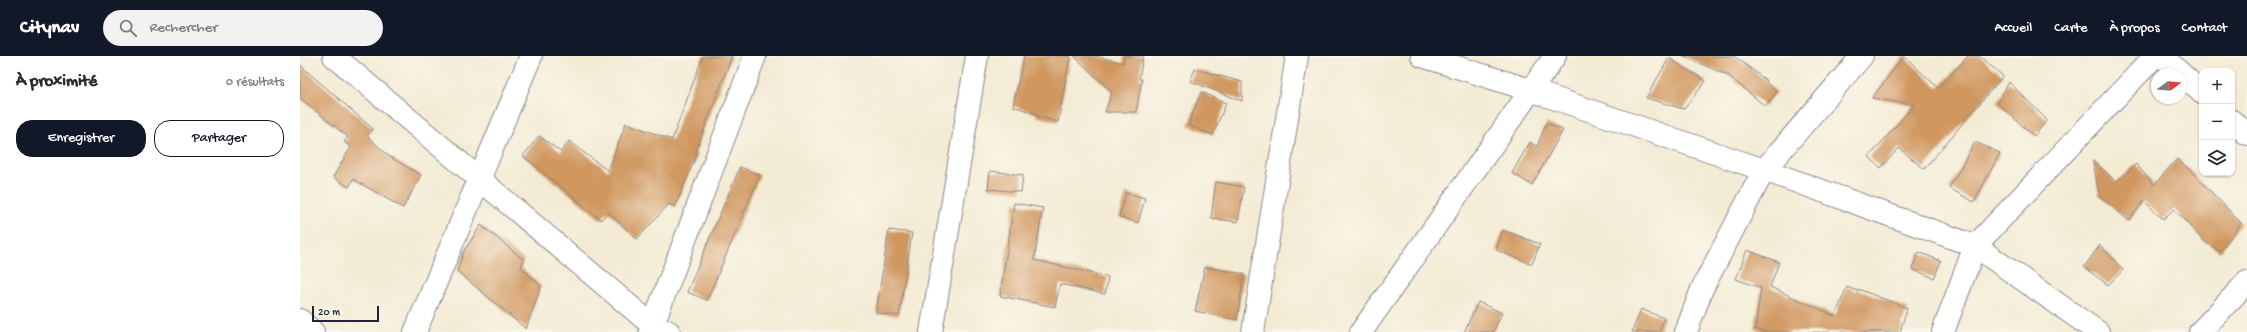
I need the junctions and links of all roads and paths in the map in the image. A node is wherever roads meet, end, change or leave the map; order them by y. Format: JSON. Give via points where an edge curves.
{"nodes":[{"id":1,"x":334,"y":56,"type":"edge"},
{"id":2,"x":531,"y":56,"type":"edge"},
{"id":3,"x":755,"y":56,"type":"edge"},
{"id":4,"x":977,"y":56,"type":"edge"},
{"id":5,"x":1297,"y":56,"type":"edge"},
{"id":6,"x":1422,"y":56,"type":"edge"},
{"id":7,"x":1555,"y":56,"type":"edge"},
{"id":8,"x":1862,"y":56,"type":"edge"},
{"id":9,"x":2155,"y":56,"type":"edge"},
{"id":10,"x":2162,"y":56,"type":"edge"},
{"id":11,"x":1530,"y":90,"type":"junction"},
{"id":12,"x":2199,"y":90,"type":"edge"},
{"id":13,"x":2235,"y":124,"type":"edge"},
{"id":14,"x":2247,"y":134,"type":"edge"},
{"id":15,"x":1764,"y":170,"type":"junction"},
{"id":16,"x":480,"y":179,"type":"junction"},
{"id":17,"x":1975,"y":246,"type":"junction"},
{"id":18,"x":2247,"y":282,"type":"edge"},
{"id":19,"x":300,"y":320,"type":"edge"},
{"id":20,"x":657,"y":330,"type":"edge"},
{"id":21,"x":313,"y":332,"type":"edge"},
{"id":22,"x":415,"y":332,"type":"edge"},
{"id":23,"x":930,"y":332,"type":"edge"},
{"id":24,"x":1253,"y":332,"type":"edge"},
{"id":25,"x":1361,"y":332,"type":"edge"},
{"id":26,"x":1686,"y":332,"type":"edge"},
{"id":27,"x":1943,"y":332,"type":"edge"},
{"id":28,"x":2098,"y":332,"type":"edge"},
{"id":29,"x":2200,"y":332,"type":"edge"}],
"edges":[{"from":1,"to":16,"type":"street"},
{"from":2,"to":16,"type":"street"},
{"from":3,"to":20,"type":"street"},
{"from":4,"to":23,"type":"street"},
{"from":5,"to":24,"type":"street"},
{"from":6,"to":11,"type":"street"},
{"from":7,"to":11,"type":"street"},
{"from":8,"to":15,"type":"street"},
{"from":9,"to":17,"type":"street"},
{"from":10,"to":12,"type":"street"},
{"from":11,"to":15,"type":"street"},
{"from":11,"to":25,"type":"street"},
{"from":13,"to":14,"type":"street"},
{"from":15,"to":17,"type":"street"},
{"from":15,"to":26,"type":"street","via":[[1702,289]]},
{"from":16,"to":20,"type":"street"},
{"from":16,"to":22,"type":"street"},
{"from":17,"to":27,"type":"street"},
{"from":17,"to":28,"type":"street"},
{"from":18,"to":29,"type":"street"},
{"from":19,"to":21,"type":"street"}]}
